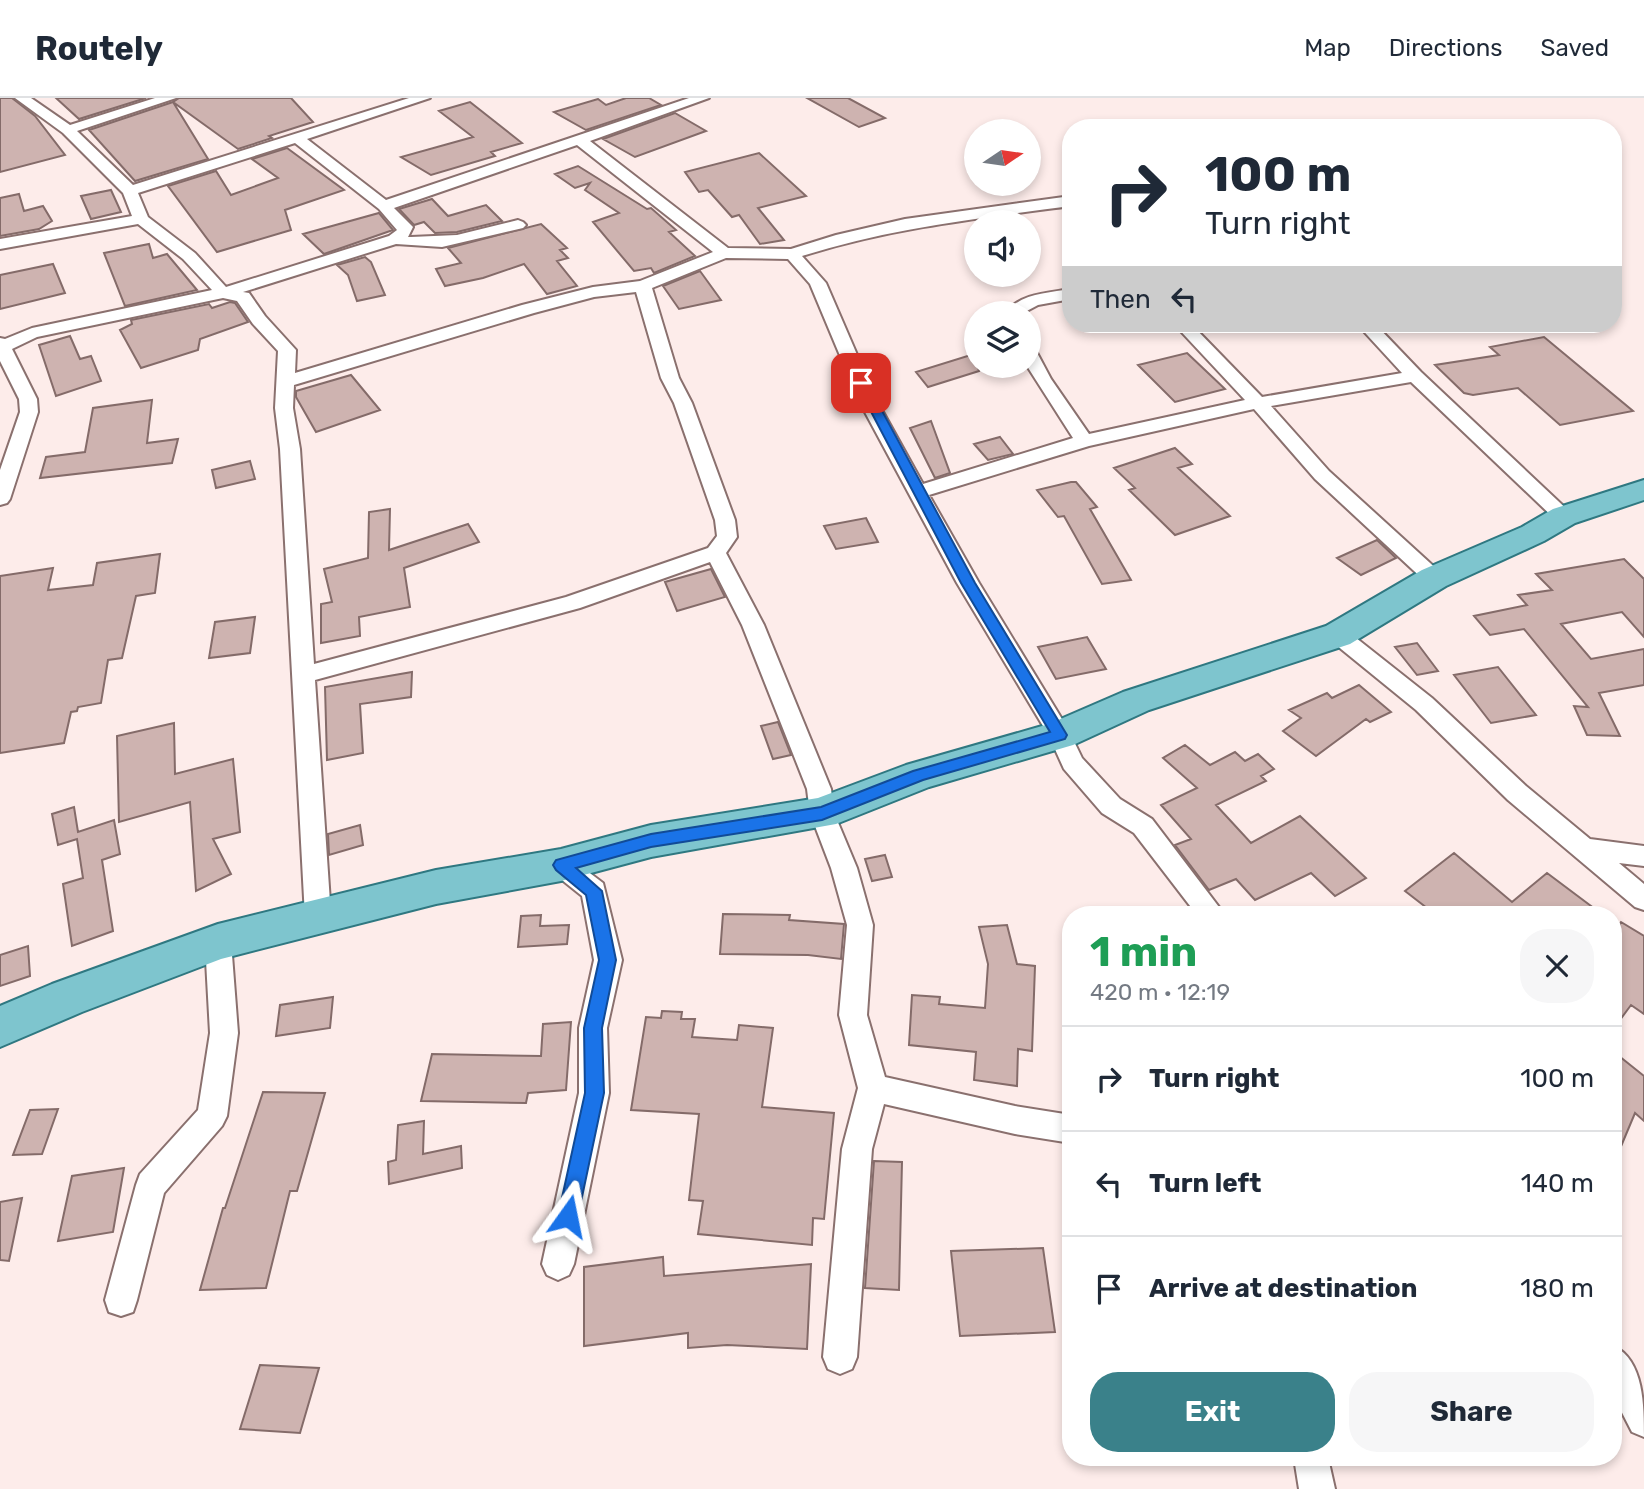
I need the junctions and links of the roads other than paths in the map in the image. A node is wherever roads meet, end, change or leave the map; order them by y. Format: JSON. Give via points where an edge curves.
{"nodes":[{"id":1,"x":23,"y":98,"type":"edge"},
{"id":2,"x":169,"y":98,"type":"edge"},
{"id":3,"x":423,"y":98,"type":"edge"},
{"id":4,"x":702,"y":98,"type":"edge"},
{"id":5,"x":68,"y":130,"type":"junction"},
{"id":6,"x":298,"y":139,"type":"junction"},
{"id":7,"x":581,"y":141,"type":"junction"},
{"id":8,"x":130,"y":191,"type":"junction"},
{"id":9,"x":1062,"y":202,"type":"edge"},
{"id":10,"x":384,"y":206,"type":"junction"},
{"id":11,"x":141,"y":219,"type":"junction"},
{"id":12,"x":518,"y":225,"type":"dead end"},
{"id":13,"x":395,"y":239,"type":"junction"},
{"id":14,"x":0,"y":244,"type":"edge"},
{"id":15,"x":724,"y":253,"type":"junction"},
{"id":16,"x":792,"y":254,"type":"junction"},
{"id":17,"x":643,"y":286,"type":"junction"},
{"id":18,"x":223,"y":293,"type":"junction"},
{"id":19,"x":1062,"y":296,"type":"edge"},
{"id":20,"x":1039,"y":301,"type":"edge"},
{"id":21,"x":1191,"y":333,"type":"edge"},
{"id":22,"x":1374,"y":333,"type":"edge"},
{"id":23,"x":1,"y":345,"type":"edge"},
{"id":24,"x":1415,"y":376,"type":"junction"},
{"id":25,"x":1041,"y":377,"type":"edge"},
{"id":26,"x":285,"y":382,"type":"junction"},
{"id":27,"x":1257,"y":403,"type":"junction"},
{"id":28,"x":1084,"y":441,"type":"junction"},
{"id":29,"x":1644,"y":489,"type":"edge"},
{"id":30,"x":918,"y":492,"type":"junction"},
{"id":31,"x":0,"y":499,"type":"edge"},
{"id":32,"x":1564,"y":516,"type":"junction"},
{"id":33,"x":715,"y":553,"type":"junction"},
{"id":34,"x":1434,"y":578,"type":"junction"},
{"id":35,"x":1338,"y":635,"type":"junction"},
{"id":36,"x":304,"y":675,"type":"junction"},
{"id":37,"x":1059,"y":735,"type":"junction"},
{"id":38,"x":822,"y":813,"type":"junction"},
{"id":39,"x":1584,"y":849,"type":"junction"},
{"id":40,"x":1644,"y":856,"type":"edge"},
{"id":41,"x":561,"y":865,"type":"junction"},
{"id":42,"x":1644,"y":900,"type":"edge"},
{"id":43,"x":1205,"y":906,"type":"edge"},
{"id":44,"x":318,"y":916,"type":"junction"},
{"id":45,"x":218,"y":942,"type":"junction"},
{"id":46,"x":0,"y":1027,"type":"edge"},
{"id":47,"x":873,"y":1088,"type":"junction"},
{"id":48,"x":1062,"y":1128,"type":"edge"},
{"id":49,"x":558,"y":1265,"type":"dead end"},
{"id":50,"x":121,"y":1300,"type":"dead end"},
{"id":51,"x":840,"y":1357,"type":"dead end"},
{"id":52,"x":1622,"y":1378,"type":"edge"},
{"id":53,"x":1644,"y":1420,"type":"edge"},
{"id":54,"x":1313,"y":1466,"type":"edge"},
{"id":55,"x":1317,"y":1489,"type":"edge"}],
"edges":[{"from":1,"to":5,"type":"street"},
{"from":2,"to":5,"type":"street"},
{"from":3,"to":6,"type":"street"},
{"from":4,"to":7,"type":"street"},
{"from":5,"to":8,"type":"street"},
{"from":6,"to":8,"type":"street"},
{"from":6,"to":10,"type":"street"},
{"from":7,"to":10,"type":"street"},
{"from":7,"to":15,"type":"street"},
{"from":8,"to":11,"type":"street"},
{"from":9,"to":16,"type":"street","via":[[905,225]]},
{"from":10,"to":13,"type":"street","via":[[405,227]]},
{"from":11,"to":14,"type":"street"},
{"from":11,"to":18,"type":"street","via":[[189,256]]},
{"from":12,"to":13,"type":"street","via":[[447,243],[414,244]]},
{"from":13,"to":18,"type":"street"},
{"from":15,"to":16,"type":"street"},
{"from":15,"to":17,"type":"street"},
{"from":16,"to":30,"type":"street","via":[[818,283],[869,401]]},
{"from":17,"to":26,"type":"street","via":[[593,292],[528,309]]},
{"from":17,"to":33,"type":"street","via":[[670,378],[725,520],[727,537]]},
{"from":18,"to":23,"type":"street","via":[[32,333]]},
{"from":18,"to":26,"type":"street","via":[[243,297],[287,351]]},
{"from":19,"to":20,"type":"street"},
{"from":21,"to":27,"type":"street"},
{"from":22,"to":24,"type":"street"},
{"from":23,"to":31,"type":"street","via":[[28,399],[29,412]]},
{"from":24,"to":27,"type":"street"},
{"from":24,"to":32,"type":"street"},
{"from":25,"to":28,"type":"street"},
{"from":26,"to":36,"type":"street"},
{"from":27,"to":28,"type":"street"},
{"from":27,"to":34,"type":"street","via":[[1321,475]]},
{"from":28,"to":30,"type":"street"},
{"from":29,"to":32,"type":"main road"},
{"from":30,"to":37,"type":"street"},
{"from":32,"to":34,"type":"main road"},
{"from":33,"to":36,"type":"street","via":[[572,603]]},
{"from":33,"to":38,"type":"street","via":[[753,625],[819,789]]},
{"from":34,"to":35,"type":"main road"},
{"from":35,"to":37,"type":"main road","via":[[1136,701]]},
{"from":35,"to":39,"type":"street","via":[[1370,657]]},
{"from":36,"to":44,"type":"street"},
{"from":37,"to":38,"type":"main road","via":[[919,775]]},
{"from":37,"to":43,"type":"street","via":[[1072,763],[1111,806],[1143,826]]},
{"from":38,"to":41,"type":"main road","via":[[651,841]]},
{"from":38,"to":47,"type":"street","via":[[860,925],[853,1015]]},
{"from":39,"to":40,"type":"street"},
{"from":39,"to":42,"type":"street"},
{"from":41,"to":44,"type":"main road","via":[[436,887]]},
{"from":41,"to":49,"type":"street","via":[[594,891],[608,960],[593,1028],[594,1093]]},
{"from":44,"to":45,"type":"main road"},
{"from":45,"to":46,"type":"main road"},
{"from":45,"to":50,"type":"street","via":[[224,1033],[212,1116],[151,1185]]},
{"from":47,"to":48,"type":"street"},
{"from":47,"to":51,"type":"street","via":[[857,1149]]},
{"from":52,"to":53,"type":"street"},
{"from":54,"to":55,"type":"street"}]}
